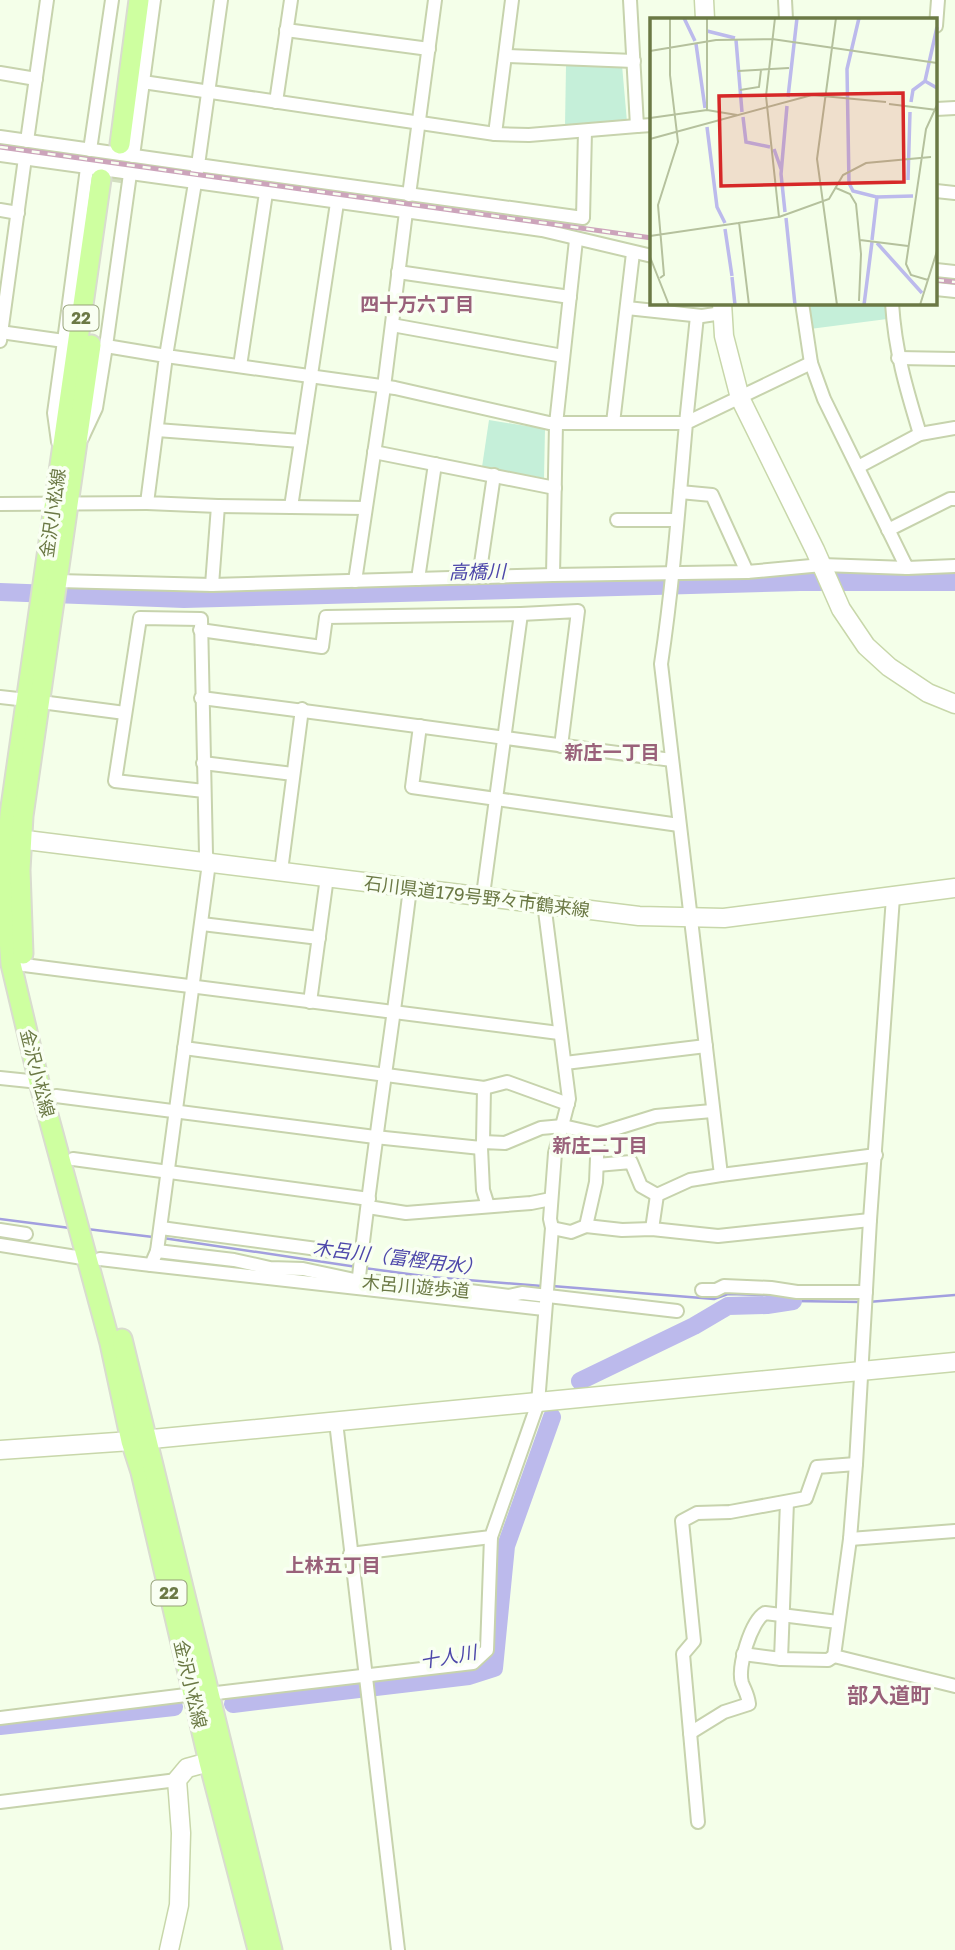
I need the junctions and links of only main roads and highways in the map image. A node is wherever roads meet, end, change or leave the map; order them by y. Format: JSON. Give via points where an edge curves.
{"nodes":[{"id":1,"x":126,"y":0,"type":"edge"},
{"id":2,"x":139,"y":0,"type":"edge"},
{"id":3,"x":108,"y":176,"type":"tunnel mouth"},
{"id":4,"x":9,"y":838,"type":"edge"},
{"id":5,"x":86,"y":1230,"type":"junction"},
{"id":6,"x":201,"y":1694,"type":"junction"},
{"id":7,"x":258,"y":1950,"type":"edge"},
{"id":8,"x":272,"y":1950,"type":"edge"}],
"edges":[{"from":1,"to":2,"type":"main road","via":[[112,148]]},
{"from":3,"to":4,"type":"main road","name":"金沢小松線","number":"22","via":[[34,701]]},
{"from":4,"to":5,"type":"main road","name":"金沢小松線","number":"22","via":[[24,965],[73,1159]]},
{"from":4,"to":5,"type":"main road","name":"金沢小松線","number":"22","via":[[5,889],[11,964],[39,1082]]},
{"from":5,"to":6,"type":"main road","name":"金沢小松線","number":"22"},
{"from":6,"to":7,"type":"main road","name":"金沢小松線","number":"22","via":[[209,1762]]},
{"from":6,"to":8,"type":"main road","name":"金沢小松線","number":"22"}]}
